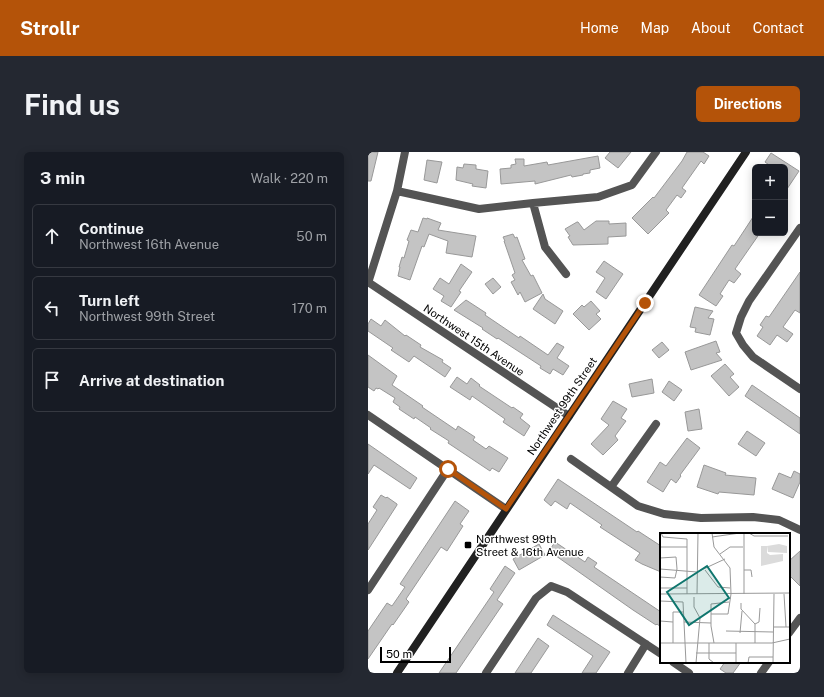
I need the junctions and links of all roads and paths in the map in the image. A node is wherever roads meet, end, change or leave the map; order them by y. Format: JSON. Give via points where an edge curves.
{"nodes":[{"id":1,"x":405,"y":152,"type":"edge"},
{"id":2,"x":656,"y":152,"type":"edge"},
{"id":3,"x":746,"y":152,"type":"edge"},
{"id":4,"x":397,"y":191,"type":"junction"},
{"id":5,"x":533,"y":203,"type":"junction"},
{"id":6,"x":800,"y":228,"type":"edge"},
{"id":7,"x":566,"y":274,"type":"dead end"},
{"id":8,"x":368,"y":282,"type":"edge"},
{"id":9,"x":800,"y":389,"type":"edge"},
{"id":10,"x":368,"y":415,"type":"edge"},
{"id":11,"x":569,"y":416,"type":"junction"},
{"id":12,"x":656,"y":424,"type":"dead end"},
{"id":13,"x":570,"y":459,"type":"dead end"},
{"id":14,"x":448,"y":469,"type":"junction"},
{"id":15,"x":611,"y":487,"type":"junction"},
{"id":16,"x":506,"y":509,"type":"junction"},
{"id":17,"x":800,"y":530,"type":"edge"},
{"id":18,"x":368,"y":590,"type":"edge"},
{"id":19,"x":800,"y":618,"type":"edge"},
{"id":20,"x":790,"y":632,"type":"edge"},
{"id":21,"x":646,"y":644,"type":"junction"},
{"id":22,"x":660,"y":653,"type":"edge"},
{"id":23,"x":674,"y":663,"type":"edge"},
{"id":24,"x":768,"y":663,"type":"edge"},
{"id":25,"x":397,"y":673,"type":"edge"},
{"id":26,"x":486,"y":673,"type":"edge"},
{"id":27,"x":628,"y":673,"type":"edge"},
{"id":28,"x":689,"y":673,"type":"edge"},
{"id":29,"x":761,"y":673,"type":"edge"}],
"edges":[{"from":1,"to":4,"type":"street"},
{"from":2,"to":5,"type":"street","via":[[632,185],[598,197]]},
{"from":3,"to":11,"type":"main road","name":"Northwest 99th Street"},
{"from":4,"to":5,"type":"street","via":[[479,209]]},
{"from":4,"to":8,"type":"street"},
{"from":5,"to":7,"type":"street","via":[[545,247]]},
{"from":6,"to":9,"type":"street","via":[[749,301],[736,333],[752,357]]},
{"from":8,"to":11,"type":"street","name":"Northwest 15th Avenue"},
{"from":10,"to":14,"type":"street"},
{"from":11,"to":16,"type":"main road","name":"Northwest 99th Street"},
{"from":12,"to":15,"type":"street"},
{"from":13,"to":15,"type":"street"},
{"from":14,"to":16,"type":"street"},
{"from":14,"to":18,"type":"street"},
{"from":15,"to":17,"type":"street","via":[[638,506],[664,514],[701,518],[753,517],[779,520]]},
{"from":16,"to":25,"type":"main road","name":"Northwest 99th Street"},
{"from":19,"to":20,"type":"street"},
{"from":21,"to":22,"type":"street"},
{"from":21,"to":26,"type":"street","via":[[567,592],[551,586],[536,598]]},
{"from":21,"to":27,"type":"street"},
{"from":23,"to":28,"type":"street"},
{"from":24,"to":29,"type":"street"}]}
